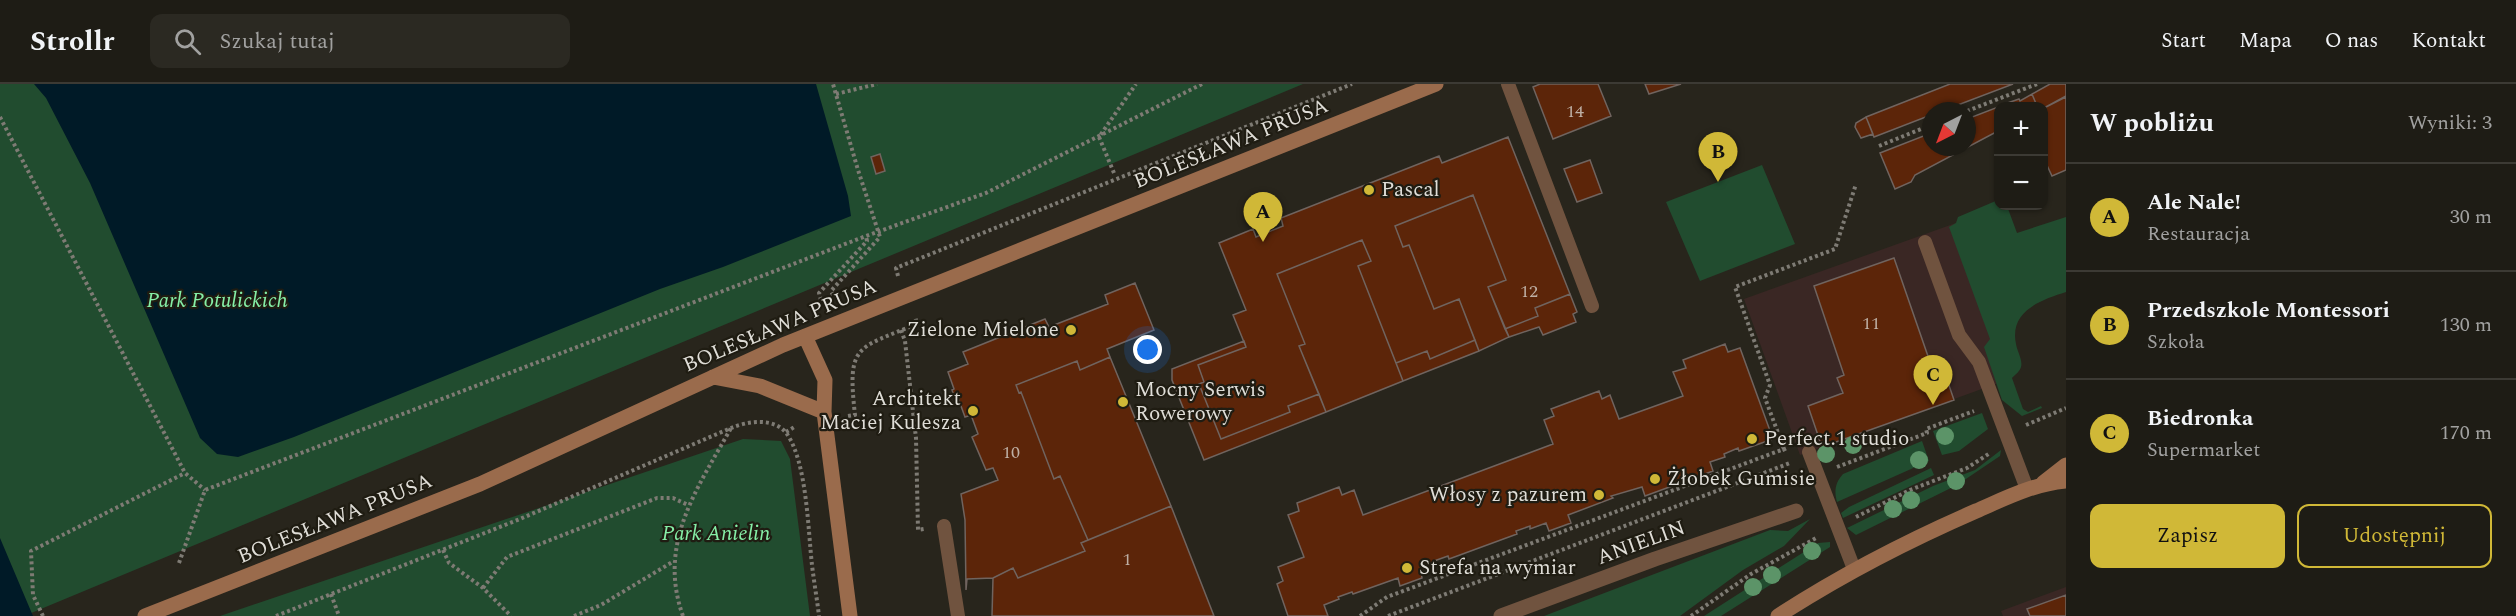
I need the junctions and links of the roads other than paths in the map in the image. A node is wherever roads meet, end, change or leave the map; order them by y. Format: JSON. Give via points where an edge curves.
{"nodes":[{"id":1,"x":1436,"y":84,"type":"edge"},
{"id":2,"x":1508,"y":84,"type":"edge"},
{"id":3,"x":1925,"y":242,"type":"dead end"},
{"id":4,"x":1592,"y":306,"type":"dead end"},
{"id":5,"x":805,"y":336,"type":"junction"},
{"id":6,"x":713,"y":377,"type":"junction"},
{"id":7,"x":824,"y":412,"type":"junction"},
{"id":8,"x":1809,"y":452,"type":"dead end"},
{"id":9,"x":2066,"y":465,"type":"edge"},
{"id":10,"x":2066,"y":481,"type":"edge"},
{"id":11,"x":2043,"y":483,"type":"junction"},
{"id":12,"x":2027,"y":489,"type":"junction"},
{"id":13,"x":1796,"y":512,"type":"dead end"},
{"id":14,"x":944,"y":526,"type":"road end"},
{"id":15,"x":1854,"y":569,"type":"junction"},
{"id":16,"x":145,"y":616,"type":"edge"},
{"id":17,"x":850,"y":616,"type":"edge"},
{"id":18,"x":958,"y":616,"type":"edge"},
{"id":19,"x":1501,"y":616,"type":"edge"},
{"id":20,"x":1778,"y":616,"type":"edge"}],
"edges":[{"from":1,"to":5,"type":"street","name":"BOLESŁAWA PRUSA"},
{"from":2,"to":4,"type":"lane"},
{"from":3,"to":12,"type":"lane","via":[[1959,335],[1979,362]]},
{"from":5,"to":6,"type":"street","name":"BOLESŁAWA PRUSA"},
{"from":5,"to":7,"type":"street","via":[[825,380]]},
{"from":6,"to":7,"type":"street","via":[[760,386]]},
{"from":6,"to":16,"type":"street","name":"BOLESŁAWA PRUSA","via":[[480,484]]},
{"from":7,"to":17,"type":"street"},
{"from":8,"to":15,"type":"lane"},
{"from":9,"to":11,"type":"street"},
{"from":10,"to":11,"type":"street"},
{"from":11,"to":12,"type":"street"},
{"from":12,"to":15,"type":"street"},
{"from":13,"to":19,"type":"street","name":"ANIELIN"},
{"from":14,"to":18,"type":"lane"},
{"from":15,"to":20,"type":"street"}]}
